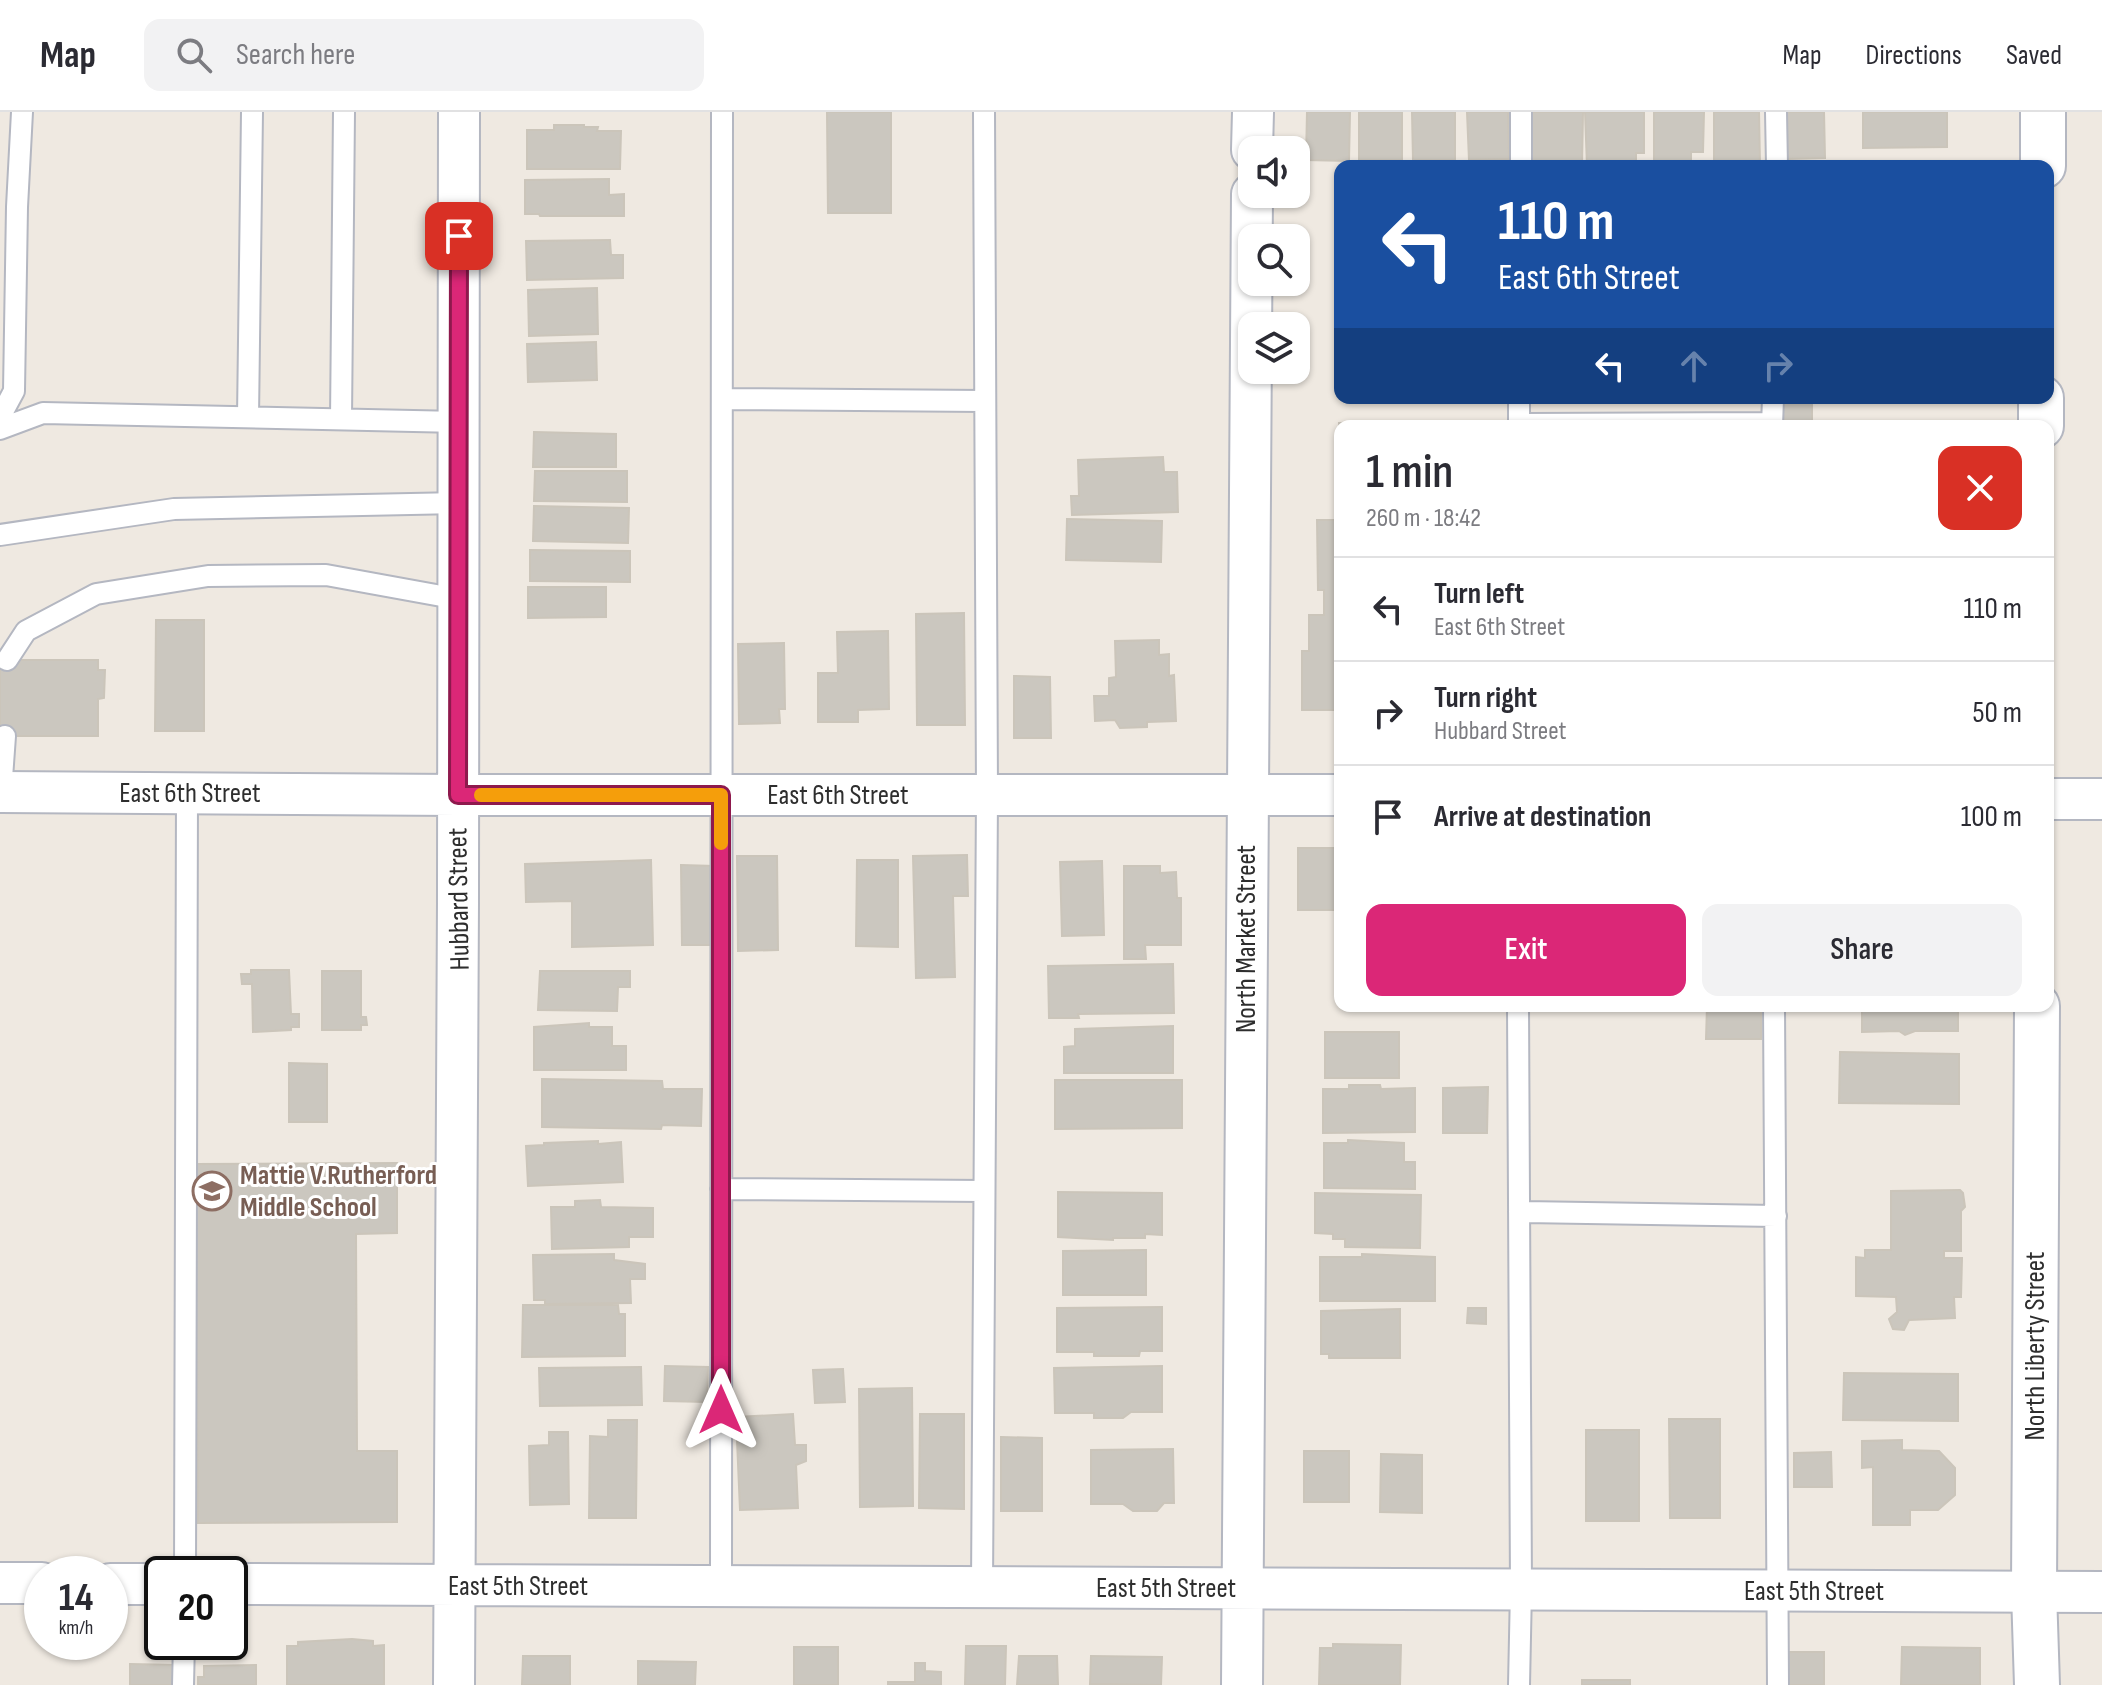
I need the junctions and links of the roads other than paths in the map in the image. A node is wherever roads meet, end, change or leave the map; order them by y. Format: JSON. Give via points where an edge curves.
{"nodes":[{"id":1,"x":22,"y":112,"type":"edge"},
{"id":2,"x":252,"y":112,"type":"edge"},
{"id":3,"x":344,"y":112,"type":"edge"},
{"id":4,"x":459,"y":112,"type":"edge"},
{"id":5,"x":722,"y":112,"type":"edge"},
{"id":6,"x":984,"y":112,"type":"edge"},
{"id":7,"x":1253,"y":112,"type":"edge"},
{"id":8,"x":1521,"y":112,"type":"edge"},
{"id":9,"x":1776,"y":112,"type":"edge"},
{"id":10,"x":2043,"y":112,"type":"edge"},
{"id":11,"x":1252,"y":136,"type":"edge"},
{"id":12,"x":1521,"y":160,"type":"edge"},
{"id":13,"x":1777,"y":160,"type":"edge"},
{"id":14,"x":2043,"y":160,"type":"edge"},
{"id":15,"x":1252,"y":208,"type":"edge"},
{"id":16,"x":722,"y":399,"type":"junction"},
{"id":17,"x":984,"y":401,"type":"junction"},
{"id":18,"x":0,"y":417,"type":"edge"},
{"id":19,"x":248,"y":417,"type":"junction"},
{"id":20,"x":341,"y":419,"type":"junction"},
{"id":21,"x":459,"y":422,"type":"junction"},
{"id":22,"x":0,"y":429,"type":"edge"},
{"id":23,"x":459,"y":503,"type":"junction"},
{"id":24,"x":0,"y":535,"type":"edge"},
{"id":25,"x":458,"y":599,"type":"junction"},
{"id":26,"x":7,"y":660,"type":"dead end"},
{"id":27,"x":5,"y":736,"type":"dead end"},
{"id":28,"x":1,"y":792,"type":"edge"},
{"id":29,"x":187,"y":793,"type":"junction"},
{"id":30,"x":458,"y":795,"type":"junction"},
{"id":31,"x":721,"y":795,"type":"junction"},
{"id":32,"x":987,"y":795,"type":"junction"},
{"id":33,"x":1247,"y":795,"type":"junction"},
{"id":34,"x":1334,"y":795,"type":"edge"},
{"id":35,"x":2054,"y":799,"type":"edge"},
{"id":36,"x":2102,"y":799,"type":"edge"},
{"id":37,"x":1518,"y":1012,"type":"edge"},
{"id":38,"x":1774,"y":1012,"type":"edge"},
{"id":39,"x":2037,"y":1012,"type":"edge"},
{"id":40,"x":721,"y":1189,"type":"junction"},
{"id":41,"x":984,"y":1191,"type":"junction"},
{"id":42,"x":1519,"y":1212,"type":"junction"},
{"id":43,"x":1776,"y":1216,"type":"junction"},
{"id":44,"x":185,"y":1556,"type":"edge"},
{"id":45,"x":0,"y":1583,"type":"edge"},
{"id":46,"x":24,"y":1583,"type":"edge"},
{"id":47,"x":248,"y":1584,"type":"edge"},
{"id":48,"x":455,"y":1585,"type":"junction"},
{"id":49,"x":721,"y":1587,"type":"junction"},
{"id":50,"x":982,"y":1587,"type":"junction"},
{"id":51,"x":1243,"y":1588,"type":"junction"},
{"id":52,"x":1521,"y":1589,"type":"junction"},
{"id":53,"x":1779,"y":1591,"type":"junction"},
{"id":54,"x":2034,"y":1592,"type":"junction"},
{"id":55,"x":2102,"y":1592,"type":"edge"},
{"id":56,"x":184,"y":1660,"type":"edge"},
{"id":57,"x":183,"y":1685,"type":"edge"},
{"id":58,"x":454,"y":1685,"type":"edge"},
{"id":59,"x":1242,"y":1685,"type":"edge"},
{"id":60,"x":1519,"y":1685,"type":"edge"},
{"id":61,"x":1778,"y":1685,"type":"edge"},
{"id":62,"x":2037,"y":1685,"type":"edge"}],
"edges":[{"from":1,"to":18,"type":"lane","via":[[14,391]]},
{"from":2,"to":19,"type":"lane"},
{"from":3,"to":20,"type":"lane"},
{"from":4,"to":21,"type":"street","name":"Hubbard Street"},
{"from":5,"to":16,"type":"lane"},
{"from":6,"to":17,"type":"lane"},
{"from":7,"to":11,"type":"street"},
{"from":8,"to":12,"type":"lane"},
{"from":9,"to":13,"type":"lane"},
{"from":10,"to":14,"type":"street"},
{"from":15,"to":33,"type":"street","name":"North Market Street"},
{"from":16,"to":17,"type":"lane"},
{"from":16,"to":31,"type":"lane"},
{"from":17,"to":32,"type":"lane"},
{"from":19,"to":20,"type":"lane"},
{"from":19,"to":22,"type":"lane","via":[[43,413]]},
{"from":20,"to":21,"type":"lane"},
{"from":21,"to":23,"type":"street","name":"Hubbard Street"},
{"from":23,"to":24,"type":"lane","via":[[174,509]]},
{"from":23,"to":25,"type":"street","name":"Hubbard Street"},
{"from":25,"to":26,"type":"lane","via":[[326,575],[208,576],[96,594],[26,631]]},
{"from":25,"to":30,"type":"street","name":"Hubbard Street"},
{"from":27,"to":28,"type":"lane"},
{"from":28,"to":29,"type":"street","name":"East 6th Street"},
{"from":29,"to":30,"type":"street","name":"East 6th Street"},
{"from":29,"to":44,"type":"lane"},
{"from":30,"to":31,"type":"street","name":"East 6th Street"},
{"from":30,"to":48,"type":"street","name":"Hubbard Street"},
{"from":31,"to":32,"type":"street","name":"East 6th Street"},
{"from":31,"to":40,"type":"lane"},
{"from":32,"to":33,"type":"street","name":"East 6th Street"},
{"from":32,"to":41,"type":"lane"},
{"from":33,"to":34,"type":"street","name":"East 6th Street"},
{"from":33,"to":51,"type":"street","name":"North Market Street"},
{"from":35,"to":36,"type":"street"},
{"from":37,"to":42,"type":"lane"},
{"from":38,"to":43,"type":"lane"},
{"from":39,"to":54,"type":"street","name":"North Liberty Street"},
{"from":40,"to":41,"type":"lane"},
{"from":40,"to":49,"type":"lane"},
{"from":41,"to":50,"type":"lane"},
{"from":42,"to":43,"type":"lane"},
{"from":42,"to":52,"type":"lane"},
{"from":43,"to":53,"type":"lane"},
{"from":45,"to":46,"type":"street"},
{"from":47,"to":48,"type":"street","name":"East 5th Street"},
{"from":48,"to":49,"type":"street","name":"East 5th Street"},
{"from":48,"to":58,"type":"street","name":"Hubbard Street"},
{"from":49,"to":50,"type":"street","name":"East 5th Street"},
{"from":50,"to":51,"type":"street","name":"East 5th Street"},
{"from":51,"to":52,"type":"street","name":"East 5th Street"},
{"from":51,"to":59,"type":"street","name":"North Market Street"},
{"from":52,"to":53,"type":"street","name":"East 5th Street"},
{"from":52,"to":60,"type":"lane"},
{"from":53,"to":54,"type":"street","name":"East 5th Street"},
{"from":53,"to":61,"type":"lane"},
{"from":54,"to":55,"type":"street","name":"East 5th Street"},
{"from":54,"to":62,"type":"street","name":"North Liberty Street"},
{"from":56,"to":57,"type":"lane"}]}
